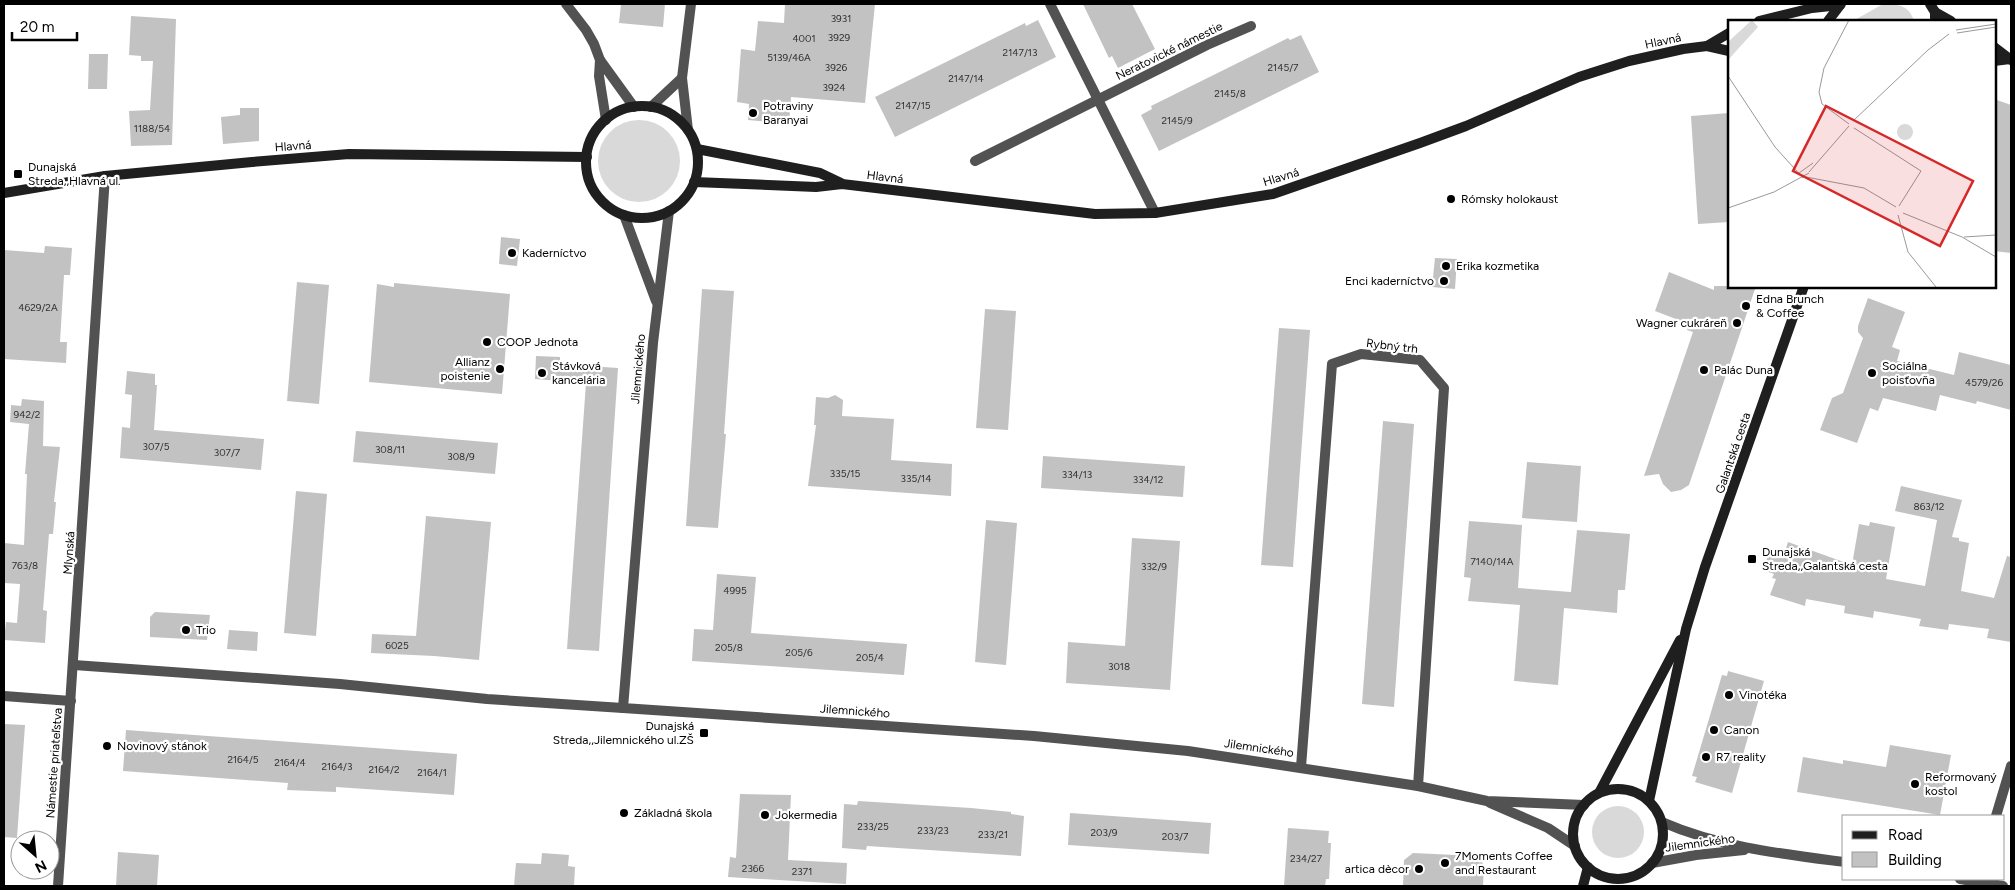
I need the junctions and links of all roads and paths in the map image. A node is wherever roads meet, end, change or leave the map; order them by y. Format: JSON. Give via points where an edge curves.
{"nodes":[{"id":1,"x":566,"y":4,"type":"edge"},
{"id":2,"x":691,"y":4,"type":"edge"},
{"id":3,"x":1050,"y":4,"type":"edge"},
{"id":4,"x":1841,"y":4,"type":"edge"},
{"id":5,"x":1933,"y":12,"type":"edge"},
{"id":6,"x":1763,"y":20,"type":"edge"},
{"id":7,"x":1829,"y":20,"type":"edge"},
{"id":8,"x":1949,"y":20,"type":"edge"},
{"id":9,"x":1251,"y":26,"type":"dead end"},
{"id":10,"x":1728,"y":34,"type":"edge"},
{"id":11,"x":1707,"y":46,"type":"junction"},
{"id":12,"x":1995,"y":48,"type":"edge"},
{"id":13,"x":1728,"y":51,"type":"edge"},
{"id":14,"x":2010,"y":59,"type":"edge"},
{"id":15,"x":600,"y":60,"type":"junction"},
{"id":16,"x":1995,"y":61,"type":"edge"},
{"id":17,"x":682,"y":78,"type":"junction"},
{"id":18,"x":1099,"y":100,"type":"junction"},
{"id":19,"x":634,"y":107,"type":"junction"},
{"id":20,"x":651,"y":107,"type":"junction"},
{"id":21,"x":606,"y":120,"type":"junction"},
{"id":22,"x":688,"y":130,"type":"junction"},
{"id":23,"x":697,"y":149,"type":"junction"},
{"id":24,"x":587,"y":157,"type":"junction"},
{"id":25,"x":974,"y":160,"type":"dead end"},
{"id":26,"x":105,"y":176,"type":"junction"},
{"id":27,"x":694,"y":182,"type":"junction"},
{"id":28,"x":842,"y":184,"type":"junction"},
{"id":29,"x":4,"y":193,"type":"edge"},
{"id":30,"x":669,"y":211,"type":"junction"},
{"id":31,"x":1155,"y":213,"type":"junction"},
{"id":32,"x":624,"y":215,"type":"junction"},
{"id":33,"x":1803,"y":288,"type":"edge"},
{"id":34,"x":657,"y":302,"type":"junction"},
{"id":35,"x":1686,"y":628,"type":"junction"},
{"id":36,"x":74,"y":665,"type":"junction"},
{"id":37,"x":4,"y":696,"type":"edge"},
{"id":38,"x":72,"y":701,"type":"junction"},
{"id":39,"x":623,"y":708,"type":"junction"},
{"id":40,"x":2011,"y":766,"type":"edge"},
{"id":41,"x":1301,"y":767,"type":"junction"},
{"id":42,"x":1418,"y":786,"type":"junction"},
{"id":43,"x":1599,"y":793,"type":"junction"},
{"id":44,"x":1487,"y":801,"type":"junction"},
{"id":45,"x":1649,"y":801,"type":"junction"},
{"id":46,"x":1584,"y":805,"type":"junction"},
{"id":47,"x":1996,"y":815,"type":"edge"},
{"id":48,"x":1662,"y":822,"type":"junction"},
{"id":49,"x":1575,"y":846,"type":"junction"},
{"id":50,"x":1750,"y":849,"type":"junction"},
{"id":51,"x":1842,"y":862,"type":"edge"},
{"id":52,"x":1652,"y":863,"type":"junction"},
{"id":53,"x":1588,"y":867,"type":"junction"},
{"id":54,"x":1633,"y":876,"type":"junction"},
{"id":55,"x":1975,"y":880,"type":"edge"},
{"id":56,"x":58,"y":886,"type":"edge"},
{"id":57,"x":1583,"y":886,"type":"edge"},
{"id":58,"x":1628,"y":886,"type":"edge"},
{"id":59,"x":2003,"y":886,"type":"edge"}],
"edges":[{"from":1,"to":15,"type":"street","via":[[586,30]]},
{"from":2,"to":17,"type":"street"},
{"from":3,"to":18,"type":"street"},
{"from":4,"to":6,"type":"main road"},
{"from":4,"to":7,"type":"main road"},
{"from":5,"to":8,"type":"main road"},
{"from":9,"to":18,"type":"street","name":"Neratovické námestie"},
{"from":10,"to":11,"type":"main road"},
{"from":11,"to":13,"type":"main road"},
{"from":11,"to":31,"type":"main road","name":"Hlavná","via":[[1629,62],[1579,77],[1466,126],[1274,194]]},
{"from":12,"to":14,"type":"main road"},
{"from":14,"to":16,"type":"main road"},
{"from":15,"to":19,"type":"street"},
{"from":15,"to":21,"type":"street","via":[[599,76]]},
{"from":17,"to":20,"type":"street"},
{"from":17,"to":22,"type":"street"},
{"from":18,"to":25,"type":"street","name":"Neratovické námestie"},
{"from":18,"to":31,"type":"street"},
{"from":19,"to":20,"type":"main road"},
{"from":19,"to":21,"type":"main road"},
{"from":20,"to":22,"type":"main road","via":[[672,115]]},
{"from":21,"to":24,"type":"main road","via":[[593,136]]},
{"from":22,"to":23,"type":"main road"},
{"from":23,"to":27,"type":"main road"},
{"from":23,"to":28,"type":"main road","name":"Hlavná","via":[[820,173]]},
{"from":24,"to":26,"type":"main road","name":"Hlavná","via":[[349,154]]},
{"from":24,"to":32,"type":"main road","via":[[588,175],[596,192],[608,206]]},
{"from":26,"to":29,"type":"main road","name":"Hlavná"},
{"from":26,"to":36,"type":"street","name":"Mlynská"},
{"from":27,"to":28,"type":"main road","name":"Hlavná","via":[[816,187]]},
{"from":27,"to":30,"type":"main road","via":[[687,196]]},
{"from":28,"to":31,"type":"main road","name":"Hlavná","via":[[1095,214]]},
{"from":30,"to":32,"type":"main road","via":[[650,217]]},
{"from":30,"to":34,"type":"street","name":"Jilemnického"},
{"from":32,"to":34,"type":"street","name":"Jilemnického"},
{"from":33,"to":35,"type":"main road","name":"Galantská cesta"},
{"from":34,"to":39,"type":"street","name":"Jilemnického"},
{"from":35,"to":43,"type":"main road","name":"Galantská cesta"},
{"from":35,"to":45,"type":"main road","name":"Galantská cesta"},
{"from":36,"to":38,"type":"street","name":"Námestie priateľstva"},
{"from":36,"to":39,"type":"street"},
{"from":37,"to":38,"type":"street","name":"Námestie priateľstva"},
{"from":38,"to":56,"type":"street","name":"Námestie priateľstva"},
{"from":39,"to":41,"type":"street","name":"Jilemnického","via":[[1034,736],[1188,751]]},
{"from":40,"to":47,"type":"street"},
{"from":41,"to":42,"type":"street","name":"Jilemnického"},
{"from":41,"to":42,"type":"street","name":"Rybný trh","via":[[1332,364],[1361,354],[1420,360],[1444,388]]},
{"from":42,"to":44,"type":"street","name":"Jilemnického"},
{"from":43,"to":45,"type":"main road","via":[[1624,789]]},
{"from":43,"to":46,"type":"main road"},
{"from":44,"to":46,"type":"street","name":"Jilemnického"},
{"from":44,"to":49,"type":"street","name":"Jilemnického","via":[[1548,828]]},
{"from":45,"to":48,"type":"main road"},
{"from":46,"to":49,"type":"main road","via":[[1575,822]]},
{"from":48,"to":50,"type":"street","name":"Jilemnického"},
{"from":48,"to":52,"type":"main road","via":[[1662,842]]},
{"from":49,"to":53,"type":"main road"},
{"from":50,"to":51,"type":"street","name":"Jilemnického"},
{"from":50,"to":52,"type":"street","name":"Jilemnického"},
{"from":52,"to":54,"type":"main road"},
{"from":53,"to":54,"type":"main road","via":[[1609,877]]},
{"from":53,"to":57,"type":"main road"},
{"from":54,"to":58,"type":"main road"},
{"from":55,"to":59,"type":"street"}]}
